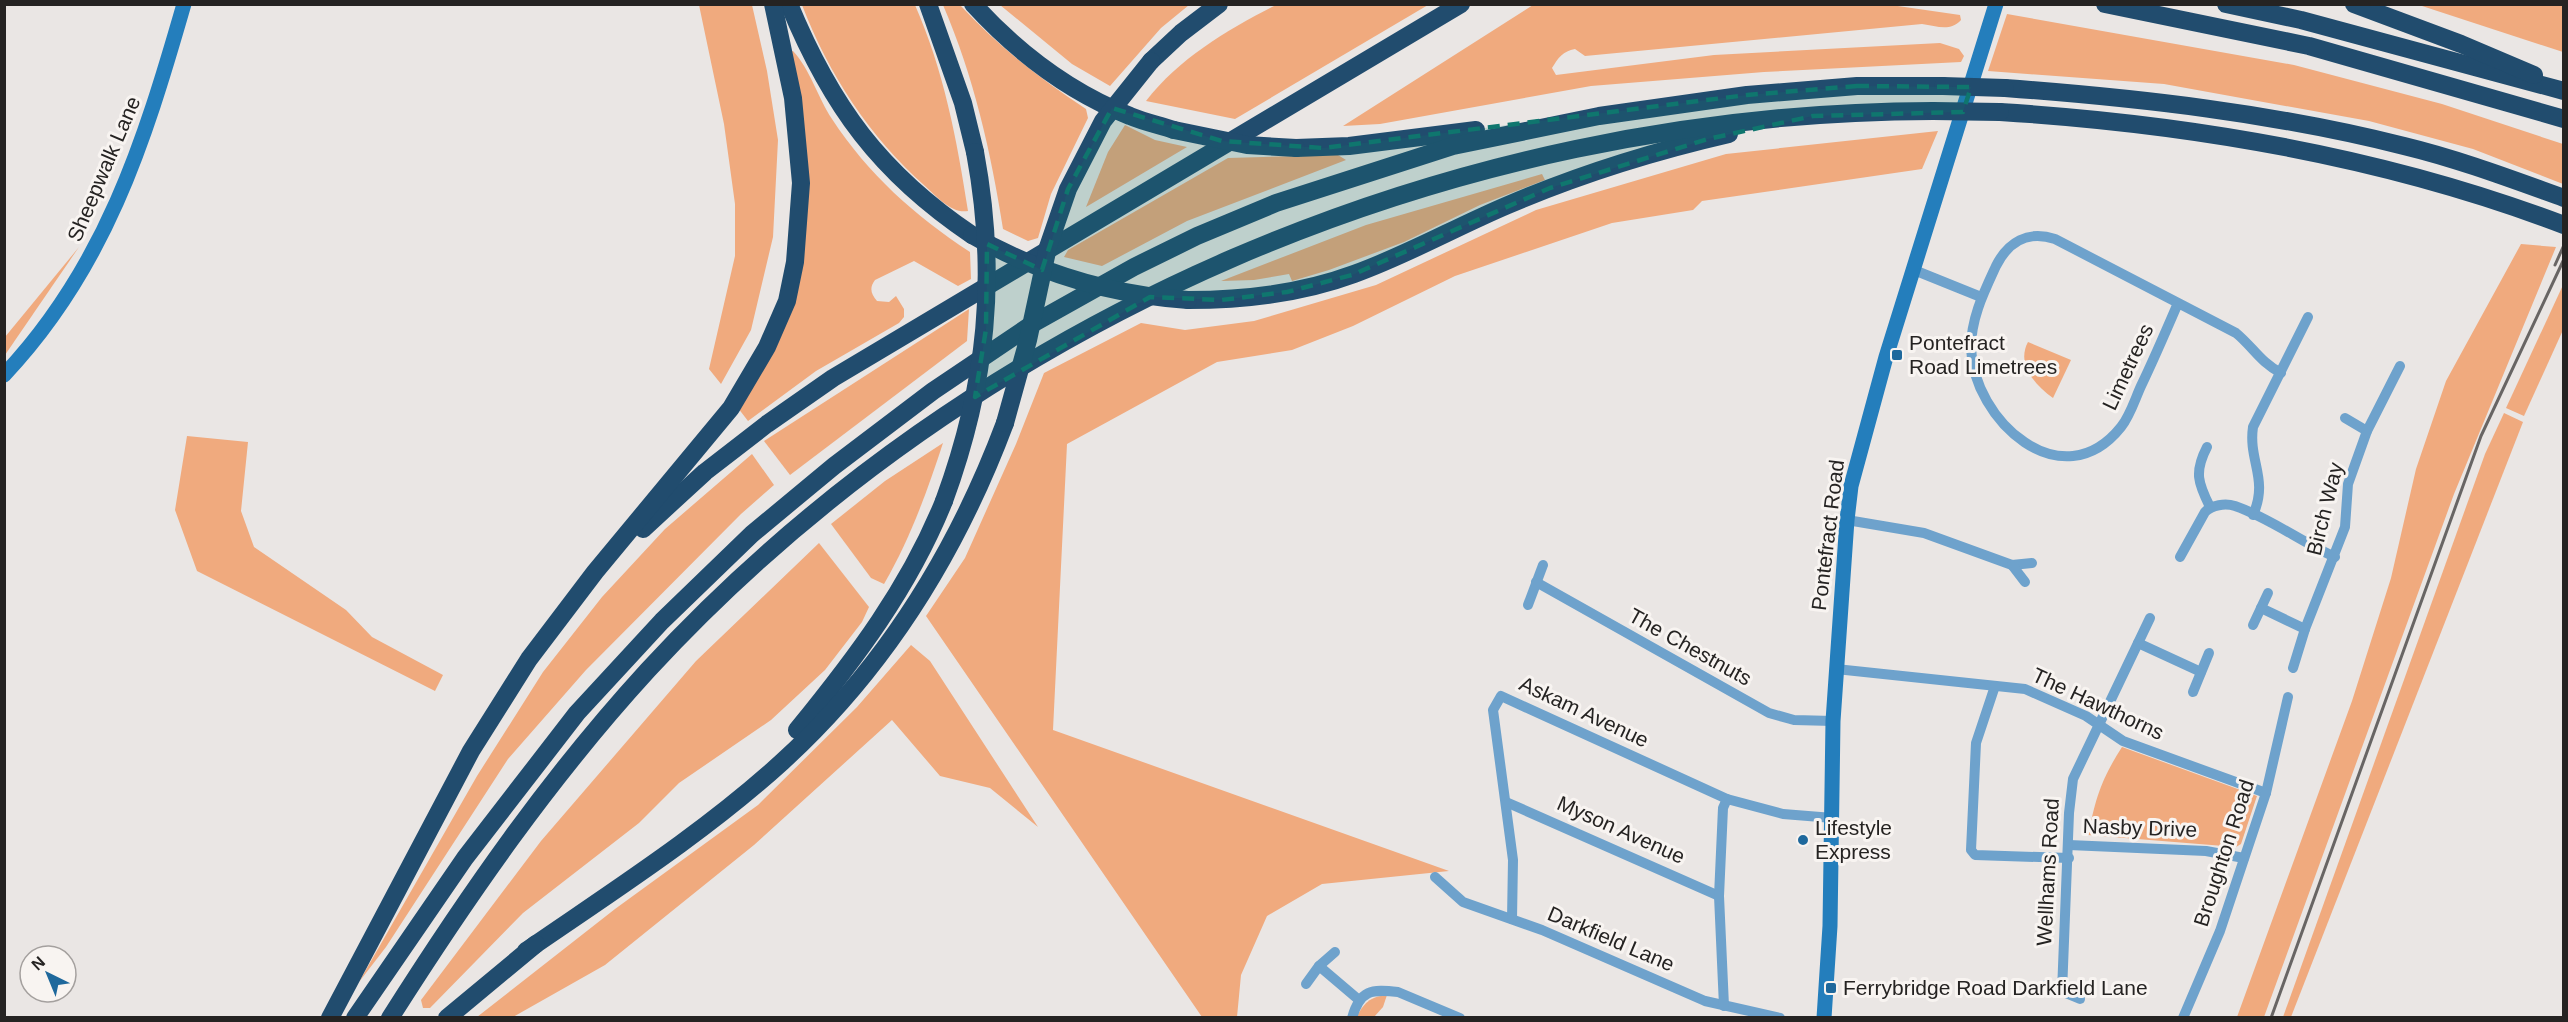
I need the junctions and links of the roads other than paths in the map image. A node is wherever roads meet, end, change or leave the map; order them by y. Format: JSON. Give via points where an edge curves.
{"nodes":[{"id":1,"x":184,"y":4,"type":"edge"},
{"id":2,"x":773,"y":4,"type":"edge"},
{"id":3,"x":789,"y":4,"type":"edge"},
{"id":4,"x":928,"y":4,"type":"edge"},
{"id":5,"x":973,"y":4,"type":"edge"},
{"id":6,"x":1219,"y":4,"type":"edge"},
{"id":7,"x":1461,"y":4,"type":"edge"},
{"id":8,"x":1996,"y":4,"type":"edge"},
{"id":9,"x":2105,"y":4,"type":"edge"},
{"id":10,"x":2226,"y":4,"type":"edge"},
{"id":11,"x":2354,"y":4,"type":"edge"},
{"id":12,"x":2564,"y":89,"type":"edge"},
{"id":13,"x":1599,"y":116,"type":"junction"},
{"id":14,"x":1813,"y":116,"type":"junction"},
{"id":15,"x":2564,"y":119,"type":"edge"},
{"id":16,"x":2564,"y":198,"type":"edge"},
{"id":17,"x":2564,"y":225,"type":"edge"},
{"id":18,"x":1914,"y":270,"type":"junction"},
{"id":19,"x":1982,"y":297,"type":"junction"},
{"id":20,"x":2178,"y":303,"type":"junction"},
{"id":21,"x":2308,"y":317,"type":"dead end"},
{"id":22,"x":2400,"y":366,"type":"dead end"},
{"id":23,"x":2281,"y":373,"type":"junction"},
{"id":24,"x":4,"y":375,"type":"edge"},
{"id":25,"x":2345,"y":418,"type":"dead end"},
{"id":26,"x":2367,"y":431,"type":"junction"},
{"id":27,"x":2207,"y":447,"type":"dead end"},
{"id":28,"x":2210,"y":507,"type":"junction"},
{"id":29,"x":2253,"y":515,"type":"junction"},
{"id":30,"x":1847,"y":520,"type":"junction"},
{"id":31,"x":2180,"y":557,"type":"dead end"},
{"id":32,"x":2335,"y":557,"type":"junction"},
{"id":33,"x":2032,"y":563,"type":"dead end"},
{"id":34,"x":1543,"y":565,"type":"dead end"},
{"id":35,"x":2012,"y":565,"type":"junction"},
{"id":36,"x":936,"y":569,"type":"junction"},
{"id":37,"x":595,"y":572,"type":"junction"},
{"id":38,"x":1536,"y":582,"type":"junction"},
{"id":39,"x":2025,"y":582,"type":"dead end"},
{"id":40,"x":2268,"y":593,"type":"dead end"},
{"id":41,"x":1528,"y":604,"type":"dead end"},
{"id":42,"x":2261,"y":608,"type":"junction"},
{"id":43,"x":2150,"y":618,"type":"dead end"},
{"id":44,"x":2253,"y":625,"type":"dead end"},
{"id":45,"x":2305,"y":629,"type":"junction"},
{"id":46,"x":2138,"y":643,"type":"junction"},
{"id":47,"x":2209,"y":653,"type":"dead end"},
{"id":48,"x":2293,"y":668,"type":"dead end"},
{"id":49,"x":1836,"y":669,"type":"junction"},
{"id":50,"x":2201,"y":672,"type":"junction"},
{"id":51,"x":1995,"y":686,"type":"junction"},
{"id":52,"x":2193,"y":692,"type":"dead end"},
{"id":53,"x":2288,"y":697,"type":"dead end"},
{"id":54,"x":1833,"y":721,"type":"junction"},
{"id":55,"x":2100,"y":724,"type":"junction"},
{"id":56,"x":797,"y":730,"type":"junction"},
{"id":57,"x":2266,"y":793,"type":"junction"},
{"id":58,"x":1727,"y":799,"type":"junction"},
{"id":59,"x":1506,"y":802,"type":"junction"},
{"id":60,"x":1833,"y":818,"type":"junction"},
{"id":61,"x":2069,"y":845,"type":"junction"},
{"id":62,"x":2068,"y":858,"type":"junction"},
{"id":63,"x":2244,"y":858,"type":"junction"},
{"id":64,"x":1435,"y":877,"type":"dead end"},
{"id":65,"x":1719,"y":896,"type":"junction"},
{"id":66,"x":1512,"y":919,"type":"junction"},
{"id":67,"x":526,"y":951,"type":"junction"},
{"id":68,"x":1335,"y":952,"type":"dead end"},
{"id":69,"x":1319,"y":966,"type":"junction"},
{"id":70,"x":1306,"y":984,"type":"dead end"},
{"id":71,"x":2046,"y":985,"type":"dead end"},
{"id":72,"x":2062,"y":992,"type":"junction"},
{"id":73,"x":2080,"y":999,"type":"dead end"},
{"id":74,"x":1359,"y":1000,"type":"junction"},
{"id":75,"x":1724,"y":1006,"type":"junction"},
{"id":76,"x":330,"y":1017,"type":"edge"},
{"id":77,"x":355,"y":1017,"type":"edge"},
{"id":78,"x":390,"y":1017,"type":"edge"},
{"id":79,"x":447,"y":1017,"type":"edge"},
{"id":80,"x":1352,"y":1017,"type":"edge"},
{"id":81,"x":1460,"y":1017,"type":"edge"},
{"id":82,"x":1780,"y":1017,"type":"edge"},
{"id":83,"x":1824,"y":1017,"type":"edge"},
{"id":84,"x":2183,"y":1017,"type":"edge"}],
"edges":[{"from":1,"to":24,"type":"street","name":"Sheepwalk Lane","via":[[147,131],[106,228],[50,321]]},
{"from":2,"to":37,"type":"highway","via":[[793,98],[801,183],[795,262],[787,301],[767,347],[731,408]]},
{"from":3,"to":14,"type":"highway","bridge":true,"via":[[828,86],[860,136],[900,180],[972,235],[1022,261],[1075,281],[1131,294],[1188,300],[1254,298],[1320,285],[1383,263],[1550,188],[1708,139]]},
{"from":4,"to":56,"type":"highway","bridge":true,"via":[[960,93],[975,152],[987,240],[986,329],[971,417],[944,501],[915,565],[841,676]]},
{"from":5,"to":13,"type":"highway","bridge":true,"via":[[1020,50],[1088,96],[1174,130],[1247,145],[1349,146]]},
{"from":6,"to":36,"type":"highway","bridge":true,"via":[[1151,61],[1103,121],[1068,189],[1048,247],[1005,423],[972,503]]},
{"from":7,"to":37,"type":"highway","via":[[833,378],[705,472]]},
{"from":8,"to":18,"type":"street","name":"Pontefract Road"},
{"from":9,"to":15,"type":"highway","via":[[2309,46]]},
{"from":10,"to":12,"type":"highway"},
{"from":11,"to":12,"type":"highway","via":[[2461,44]]},
{"from":13,"to":16,"type":"highway","bridge":true,"via":[[1747,95],[1857,86],[2004,88],[2135,98],[2405,146]]},
{"from":13,"to":77,"type":"highway","via":[[1453,146],[1266,207],[1134,267],[1034,323],[933,391],[752,534],[662,621],[577,713],[465,858]]},
{"from":14,"to":17,"type":"highway","bridge":true,"via":[[2000,112],[2129,122],[2353,161]]},
{"from":14,"to":78,"type":"highway","via":[[1627,139],[1500,166],[1413,191],[1318,224],[1191,276],[1001,380],[886,459],[796,529],[650,668],[564,767],[511,837]]},
{"from":18,"to":19,"type":"street"},
{"from":18,"to":30,"type":"street","name":"Pontefract Road","via":[[1858,454]]},
{"from":19,"to":20,"type":"street","name":"Limetrees","via":[[2007,248],[2016,241],[2043,235]]},
{"from":19,"to":20,"type":"street","name":"Limetrees","via":[[1971,349],[1975,374],[1986,400],[2016,436],[2040,452],[2065,457],[2097,447],[2122,426]]},
{"from":20,"to":23,"type":"street","name":"Limetrees","via":[[2246,341],[2260,360]]},
{"from":21,"to":23,"type":"street"},
{"from":22,"to":26,"type":"street","name":"Birch Way"},
{"from":23,"to":29,"type":"street","via":[[2253,427],[2260,499]]},
{"from":25,"to":26,"type":"street"},
{"from":26,"to":32,"type":"street","name":"Birch Way","via":[[2348,484],[2345,527]]},
{"from":27,"to":28,"type":"street","via":[[2198,482]]},
{"from":28,"to":29,"type":"street","via":[[2234,506]]},
{"from":28,"to":31,"type":"street"},
{"from":29,"to":32,"type":"street"},
{"from":30,"to":35,"type":"street","via":[[1924,533]]},
{"from":30,"to":49,"type":"street","name":"Pontefract Road"},
{"from":32,"to":45,"type":"street","name":"Birch Way"},
{"from":33,"to":35,"type":"street"},
{"from":34,"to":38,"type":"street"},
{"from":35,"to":39,"type":"street"},
{"from":36,"to":56,"type":"highway","via":[[871,653]]},
{"from":36,"to":67,"type":"highway","via":[[875,660],[783,761],[694,832]]},
{"from":37,"to":76,"type":"highway","via":[[529,659],[471,751]]},
{"from":38,"to":41,"type":"street"},
{"from":38,"to":54,"type":"street","name":"The Chestnuts","via":[[1768,713],[1794,720]]},
{"from":40,"to":42,"type":"street"},
{"from":42,"to":44,"type":"street"},
{"from":42,"to":45,"type":"street"},
{"from":43,"to":46,"type":"street","name":"Wellhams Road"},
{"from":45,"to":48,"type":"street","name":"Birch Way"},
{"from":46,"to":50,"type":"street"},
{"from":46,"to":55,"type":"street","name":"Wellhams Road"},
{"from":47,"to":50,"type":"street"},
{"from":49,"to":51,"type":"street","name":"The Hawthorns"},
{"from":49,"to":54,"type":"street","name":"Pontefract Road"},
{"from":50,"to":52,"type":"street"},
{"from":51,"to":55,"type":"street","name":"The Hawthorns","via":[[2025,689]]},
{"from":51,"to":62,"type":"street","via":[[1976,743],[1971,850],[1975,855]]},
{"from":53,"to":57,"type":"street","name":"Broughton Road"},
{"from":54,"to":60,"type":"street","name":"Pontefract Road"},
{"from":55,"to":57,"type":"street","name":"The Hawthorns","via":[[2123,741]]},
{"from":55,"to":61,"type":"street","name":"Wellhams Road","via":[[2073,778]]},
{"from":56,"to":67,"type":"highway","via":[[736,788]]},
{"from":57,"to":63,"type":"street","name":"Broughton Road"},
{"from":58,"to":59,"type":"street","name":"Askam Avenue","via":[[1500,696],[1493,710]]},
{"from":58,"to":60,"type":"street","name":"Askam Avenue","via":[[1783,814]]},
{"from":58,"to":65,"type":"street","via":[[1723,808]]},
{"from":59,"to":65,"type":"street","name":"Myson Avenue"},
{"from":59,"to":66,"type":"street","name":"Askam Avenue","via":[[1513,860]]},
{"from":60,"to":83,"type":"street","name":"Pontefract Road"},
{"from":61,"to":62,"type":"street","name":"Wellhams Road"},
{"from":61,"to":63,"type":"street","name":"Nasby Drive","via":[[2206,850]]},
{"from":62,"to":72,"type":"street","name":"Wellhams Road"},
{"from":63,"to":84,"type":"street","name":"Broughton Road","via":[[2220,931]]},
{"from":64,"to":66,"type":"street","name":"Darkfield Lane","via":[[1463,902]]},
{"from":65,"to":75,"type":"street"},
{"from":66,"to":75,"type":"street","name":"Darkfield Lane"},
{"from":67,"to":79,"type":"highway"},
{"from":68,"to":69,"type":"street"},
{"from":69,"to":70,"type":"street"},
{"from":69,"to":74,"type":"street"},
{"from":71,"to":72,"type":"street"},
{"from":72,"to":73,"type":"street"},
{"from":74,"to":80,"type":"street"},
{"from":74,"to":81,"type":"street","via":[[1366,993],[1398,992]]},
{"from":75,"to":82,"type":"street","name":"Darkfield Lane"}]}
